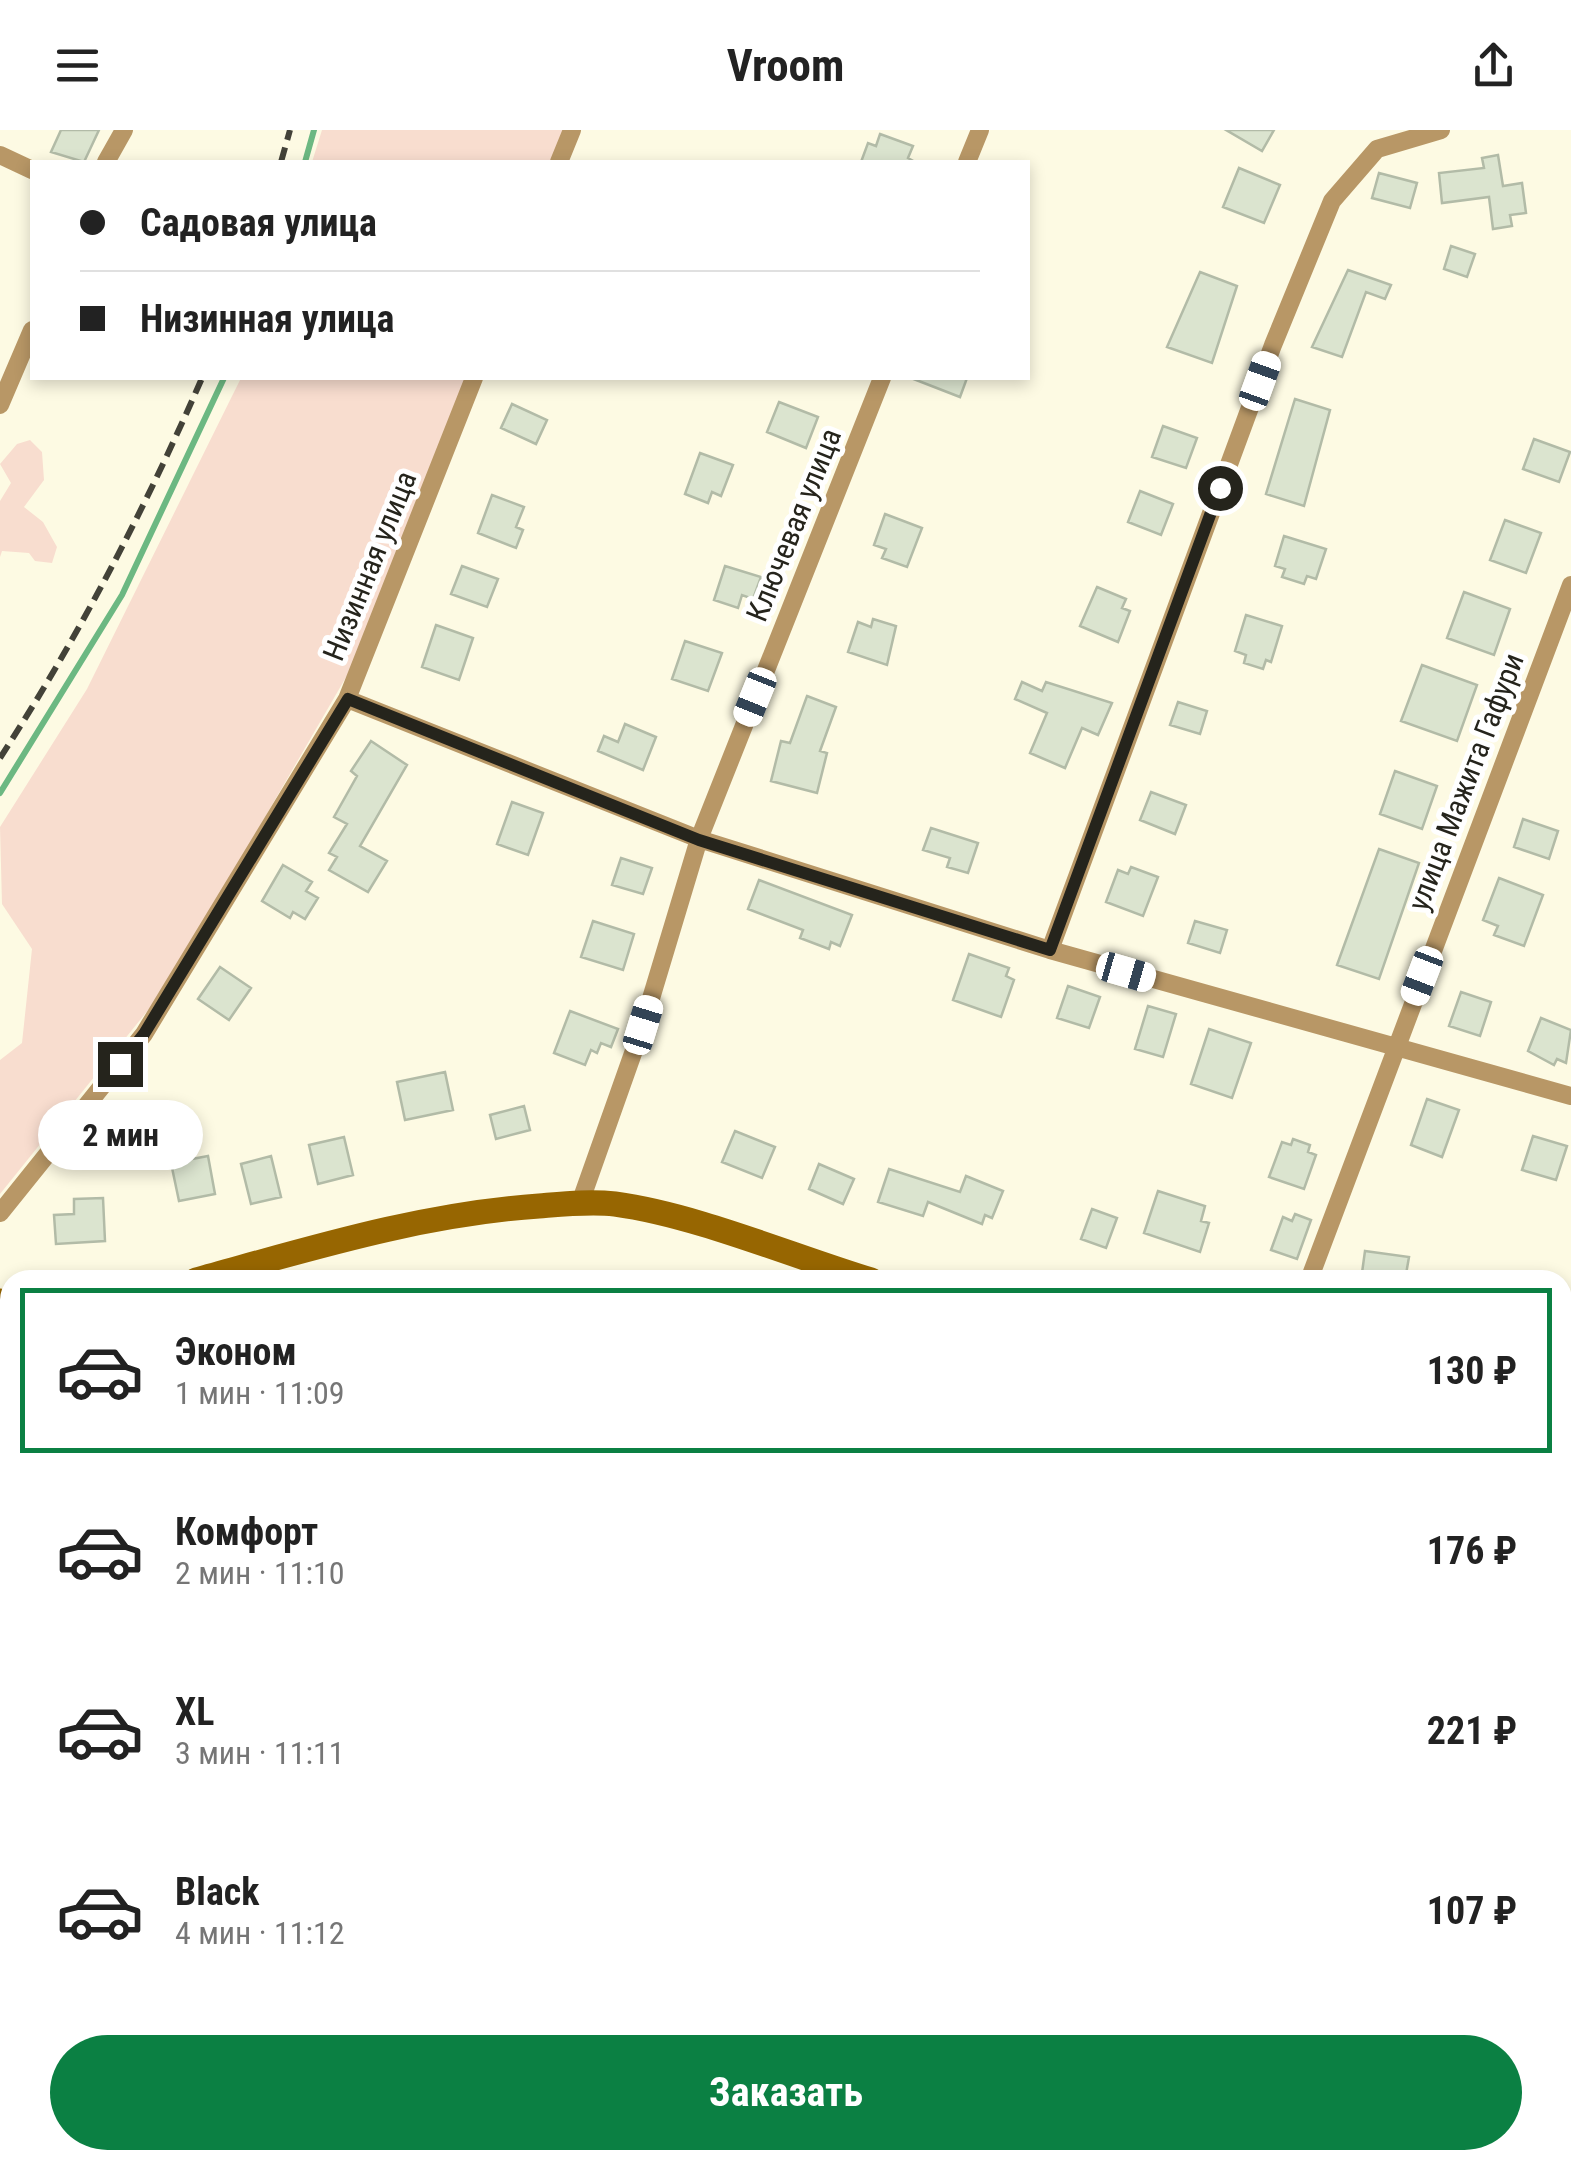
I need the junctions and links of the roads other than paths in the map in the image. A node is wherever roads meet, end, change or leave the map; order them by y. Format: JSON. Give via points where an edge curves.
{"nodes":[{"id":1,"x":124,"y":130,"type":"edge"},
{"id":2,"x":572,"y":130,"type":"edge"},
{"id":3,"x":980,"y":130,"type":"edge"},
{"id":4,"x":1441,"y":130,"type":"edge"},
{"id":5,"x":0,"y":155,"type":"edge"},
{"id":6,"x":107,"y":160,"type":"edge"},
{"id":7,"x":560,"y":160,"type":"edge"},
{"id":8,"x":968,"y":160,"type":"edge"},
{"id":9,"x":30,"y":169,"type":"edge"},
{"id":10,"x":30,"y":335,"type":"edge"},
{"id":11,"x":473,"y":380,"type":"edge"},
{"id":12,"x":881,"y":380,"type":"edge"},
{"id":13,"x":0,"y":405,"type":"edge"},
{"id":14,"x":1571,"y":584,"type":"edge"},
{"id":15,"x":348,"y":699,"type":"junction"},
{"id":16,"x":699,"y":840,"type":"junction"},
{"id":17,"x":1050,"y":950,"type":"junction"},
{"id":18,"x":1394,"y":1048,"type":"junction"},
{"id":19,"x":1571,"y":1096,"type":"edge"},
{"id":20,"x":580,"y":1203,"type":"junction"},
{"id":21,"x":0,"y":1213,"type":"edge"},
{"id":22,"x":235,"y":1270,"type":"edge"},
{"id":23,"x":839,"y":1270,"type":"edge"},
{"id":24,"x":1313,"y":1270,"type":"edge"}],
"edges":[{"from":1,"to":6,"type":"street"},
{"from":2,"to":7,"type":"street"},
{"from":3,"to":8,"type":"street"},
{"from":4,"to":17,"type":"street","via":[[1377,149],[1332,200]]},
{"from":5,"to":9,"type":"street"},
{"from":10,"to":13,"type":"street"},
{"from":11,"to":15,"type":"street","name":"Низинная улица"},
{"from":12,"to":16,"type":"street","name":"Ключевая улица"},
{"from":14,"to":18,"type":"street","name":"улица Мажита Гафури"},
{"from":15,"to":16,"type":"street"},
{"from":15,"to":21,"type":"street","name":"Низинная улица","via":[[144,1034]]},
{"from":16,"to":17,"type":"street"},
{"from":16,"to":20,"type":"street","name":"Ключевая улица"},
{"from":17,"to":18,"type":"street"},
{"from":18,"to":19,"type":"street"},
{"from":18,"to":24,"type":"street","name":"улица Мажита Гафури"},
{"from":20,"to":22,"type":"street","via":[[436,1218]]},
{"from":20,"to":23,"type":"street","via":[[678,1220]]}]}
